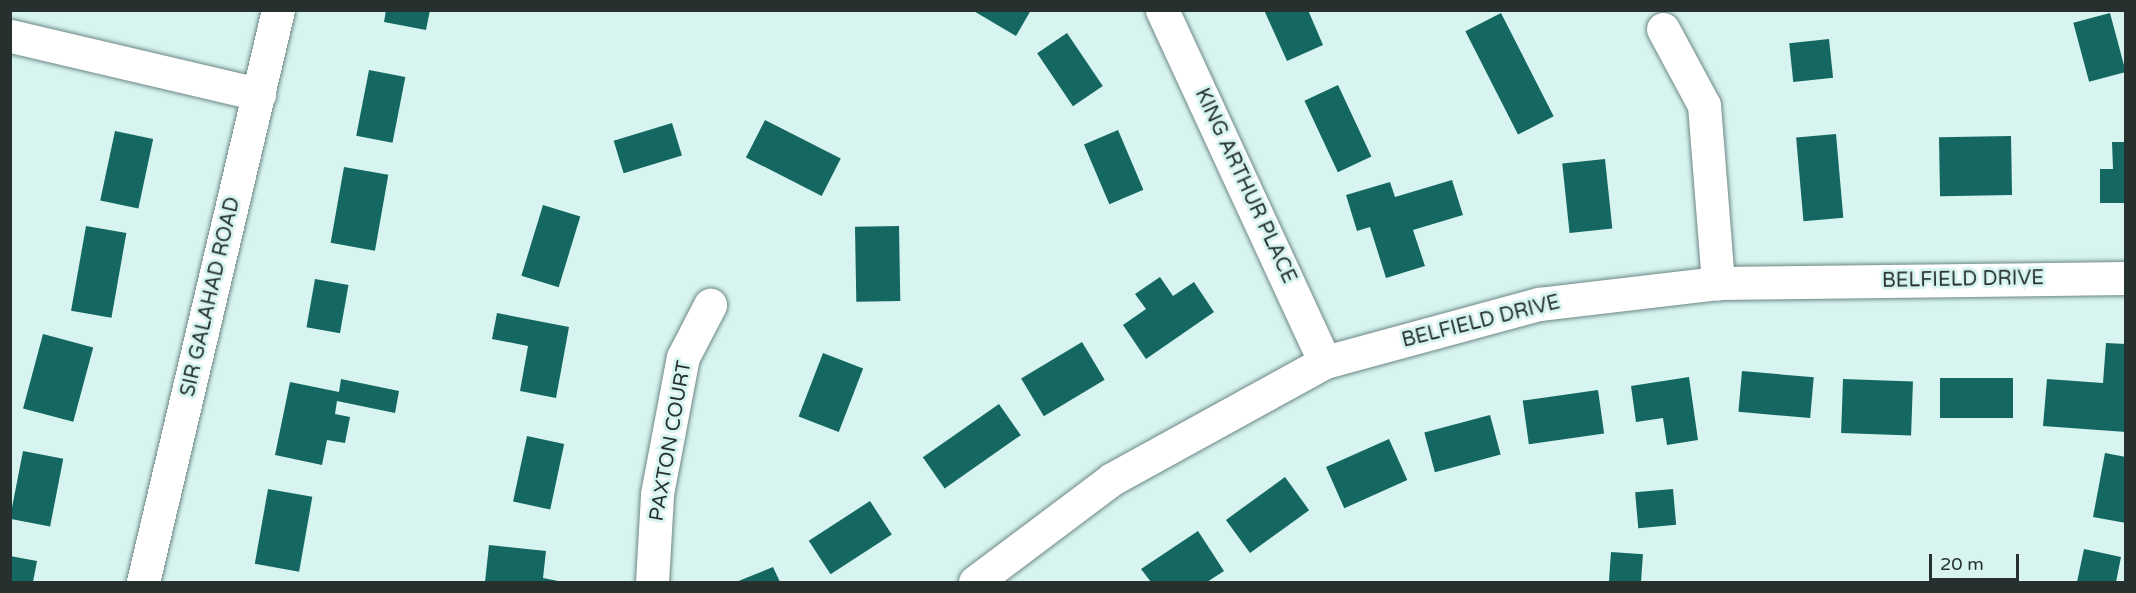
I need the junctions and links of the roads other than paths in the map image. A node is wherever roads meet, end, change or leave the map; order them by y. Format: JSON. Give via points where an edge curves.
{"nodes":[{"id":1,"x":278,"y":10,"type":"edge"},
{"id":2,"x":1162,"y":10,"type":"edge"},
{"id":3,"x":1663,"y":29,"type":"dead end"},
{"id":4,"x":11,"y":36,"type":"edge"},
{"id":5,"x":259,"y":94,"type":"junction"},
{"id":6,"x":2126,"y":278,"type":"edge"},
{"id":7,"x":1718,"y":283,"type":"junction"},
{"id":8,"x":710,"y":305,"type":"dead end"},
{"id":9,"x":1325,"y":362,"type":"junction"},
{"id":10,"x":143,"y":582,"type":"edge"},
{"id":11,"x":652,"y":582,"type":"edge"},
{"id":12,"x":975,"y":582,"type":"edge"}],
"edges":[{"from":1,"to":5,"type":"street","name":"SIR GALAHAD ROAD"},
{"from":2,"to":9,"type":"street","name":"KING ARTHUR PLACE"},
{"from":3,"to":7,"type":"street","via":[[1704,105]]},
{"from":4,"to":5,"type":"street"},
{"from":5,"to":10,"type":"street","name":"SIR GALAHAD ROAD"},
{"from":6,"to":7,"type":"street","name":"BELFIELD DRIVE"},
{"from":7,"to":9,"type":"street","name":"BELFIELD DRIVE","via":[[1539,304]]},
{"from":8,"to":11,"type":"street","name":"PAXTON COURT","via":[[684,357],[657,494]]},
{"from":9,"to":12,"type":"street","name":"BELFIELD DRIVE","via":[[1112,479]]}]}
